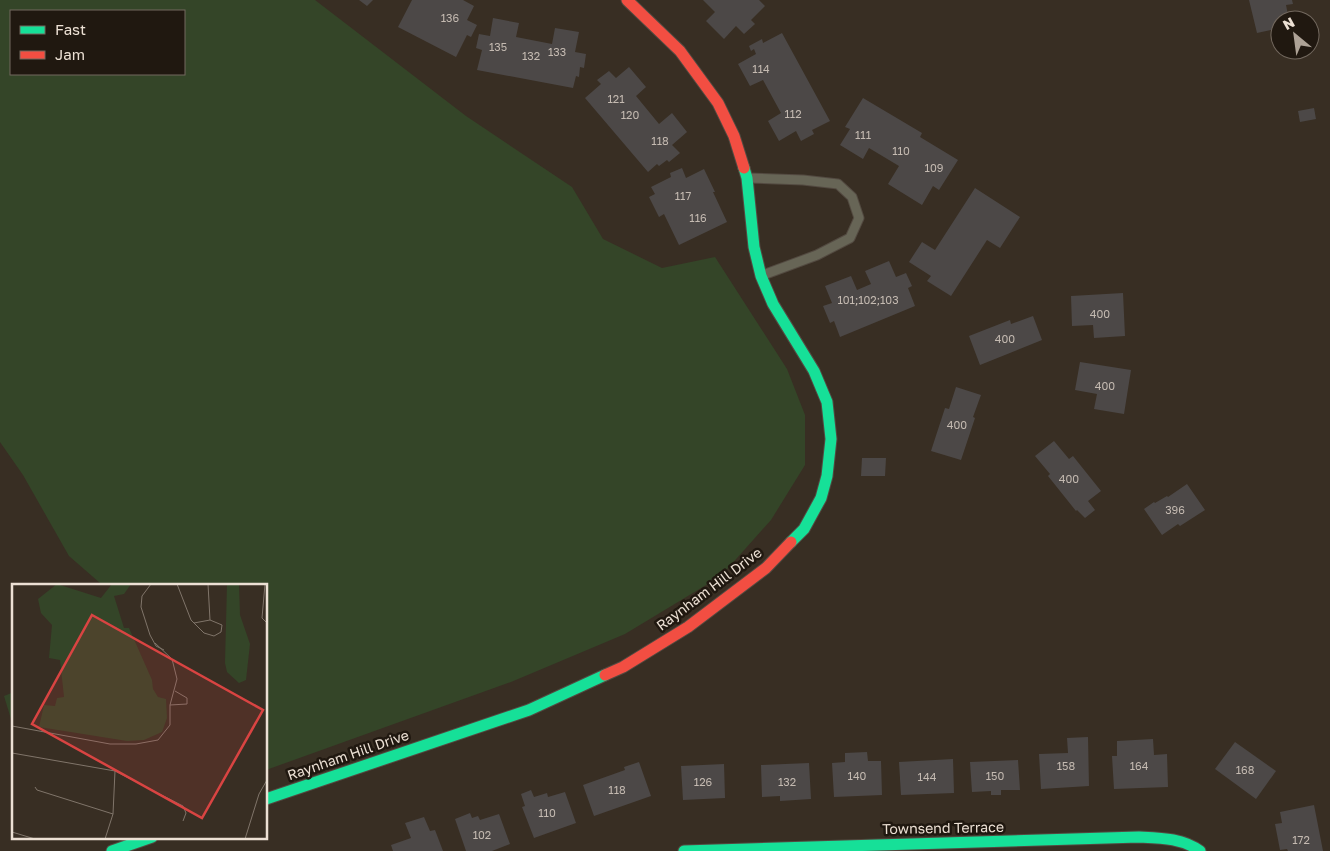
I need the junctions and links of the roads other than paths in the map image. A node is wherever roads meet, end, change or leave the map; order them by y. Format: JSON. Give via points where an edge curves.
{"nodes":[{"id":1,"x":627,"y":0,"type":"edge"},
{"id":2,"x":747,"y":178,"type":"junction"},
{"id":3,"x":761,"y":276,"type":"junction"},
{"id":4,"x":268,"y":798,"type":"edge"},
{"id":5,"x":149,"y":838,"type":"edge"},
{"id":6,"x":112,"y":851,"type":"edge"},
{"id":7,"x":684,"y":851,"type":"edge"},
{"id":8,"x":1200,"y":851,"type":"edge"}],
"edges":[{"from":1,"to":2,"type":"street","name":"Raynham Hill Drive","via":[[680,51],[718,102],[734,136]]},
{"from":2,"to":3,"type":"street","name":"Raynham Hill Drive","via":[[754,247]]},
{"from":2,"to":3,"type":"lane","via":[[838,184],[852,198],[859,218],[850,238],[817,255]]},
{"from":3,"to":4,"type":"street","name":"Raynham Hill Drive","via":[[773,304],[814,371],[827,402],[831,439],[827,476],[821,498],[804,529],[766,568],[734,593],[688,627],[623,667],[529,710]]},
{"from":5,"to":6,"type":"street"},
{"from":7,"to":8,"type":"street","name":"Townsend Terrace","via":[[1139,837],[1174,839]]}]}
